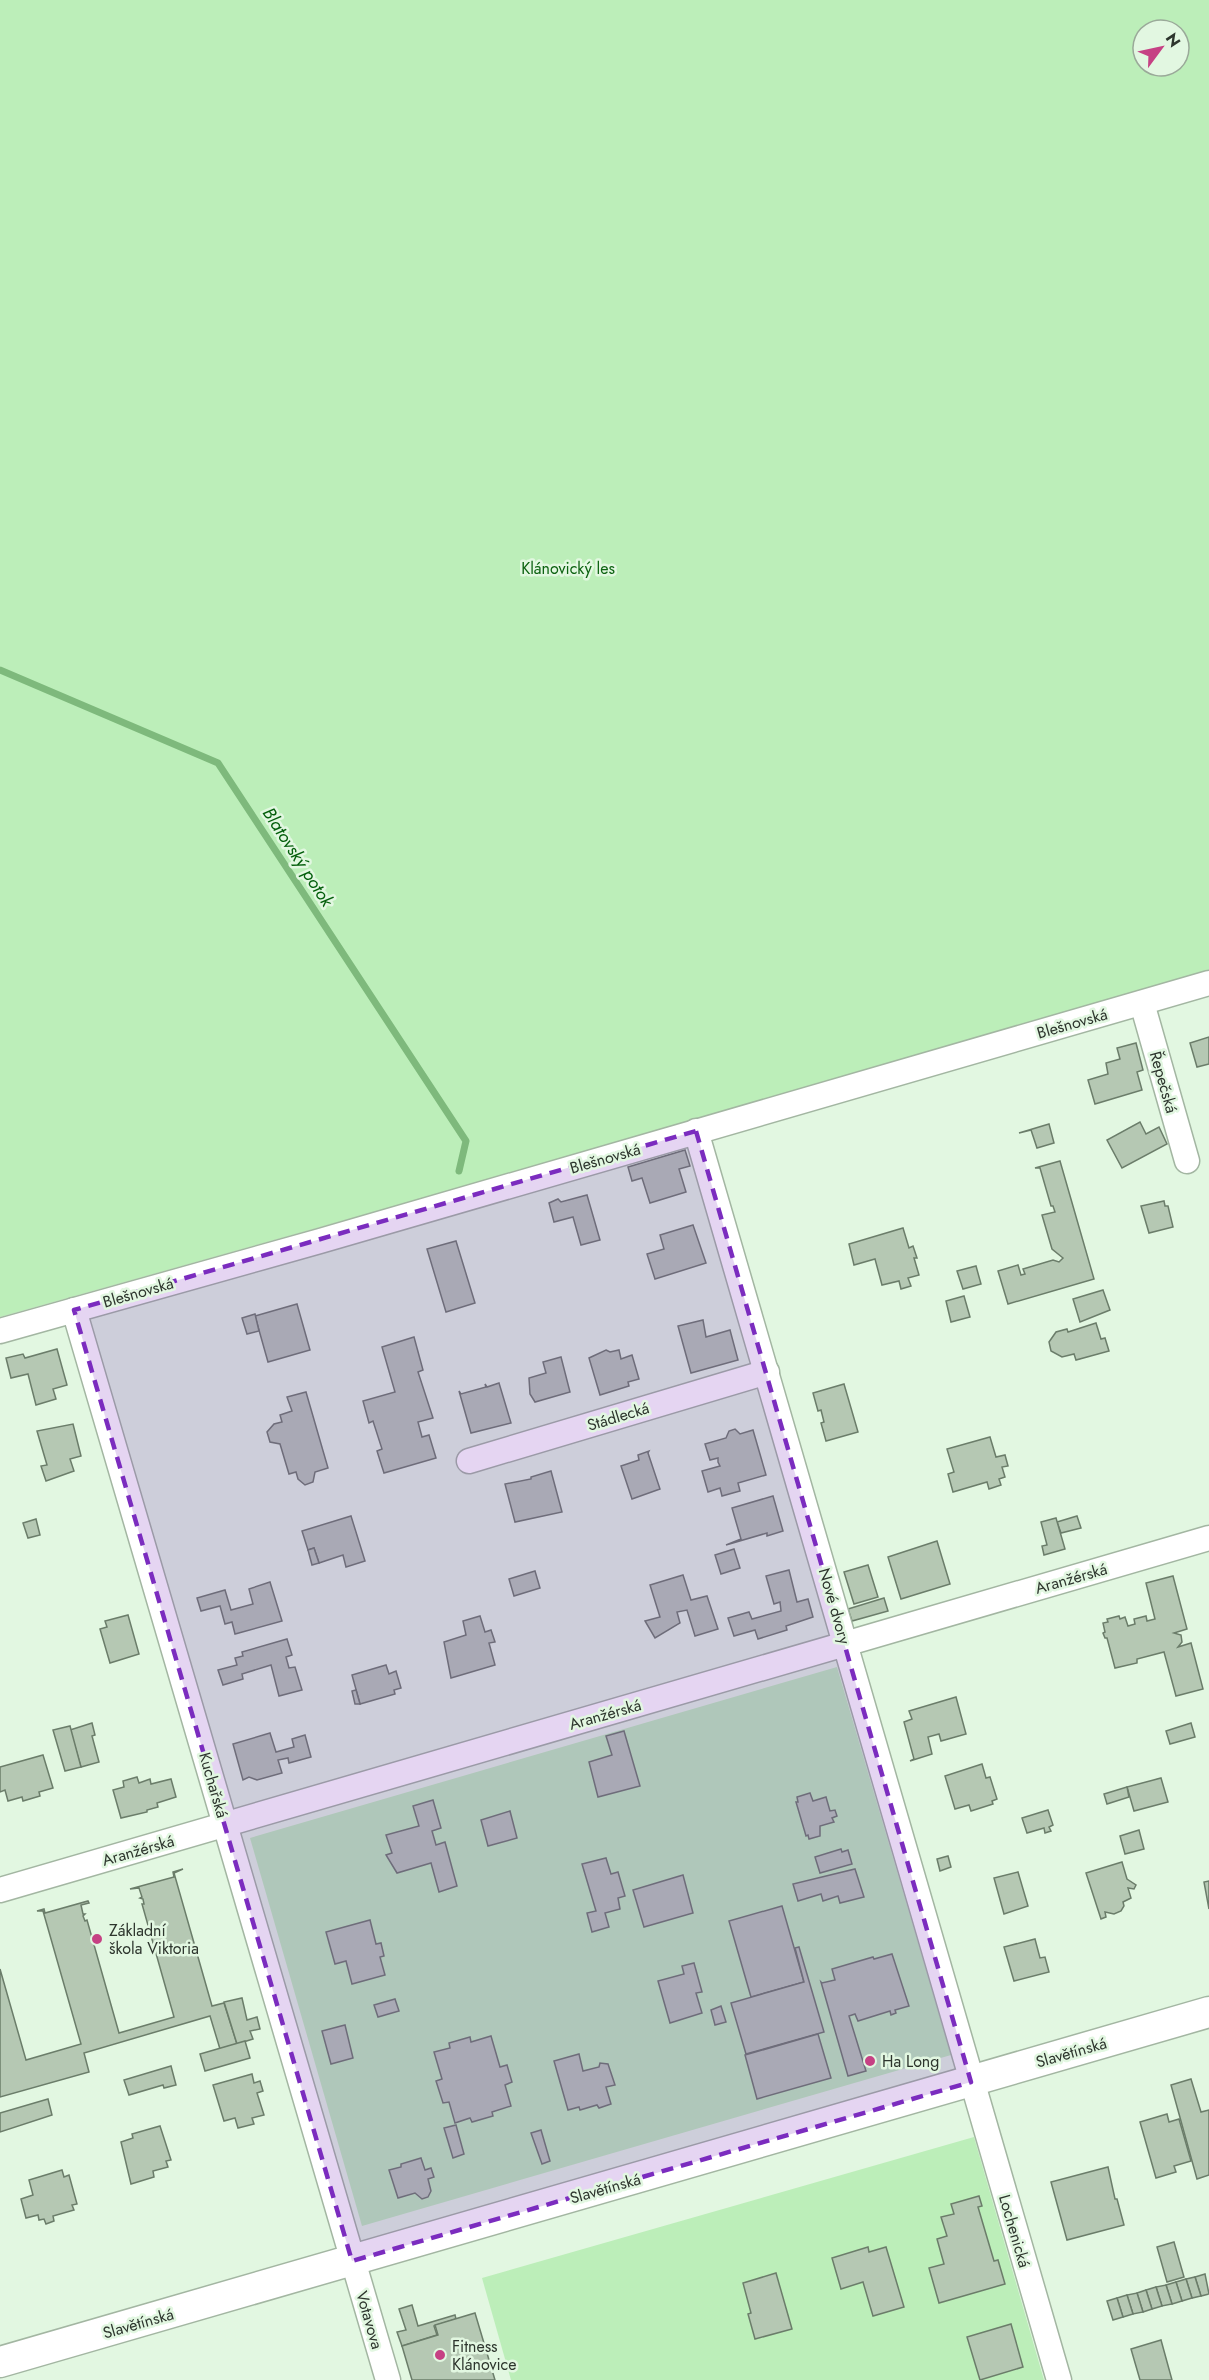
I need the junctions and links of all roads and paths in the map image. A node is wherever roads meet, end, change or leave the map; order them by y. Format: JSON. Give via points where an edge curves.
{"nodes":[{"id":1,"x":1209,"y":983,"type":"edge"},
{"id":2,"x":1142,"y":1003,"type":"junction"},
{"id":3,"x":696,"y":1131,"type":"junction"},
{"id":4,"x":1187,"y":1161,"type":"dead end"},
{"id":5,"x":74,"y":1310,"type":"junction"},
{"id":6,"x":0,"y":1331,"type":"edge"},
{"id":7,"x":766,"y":1372,"type":"junction"},
{"id":8,"x":469,"y":1461,"type":"dead end"},
{"id":9,"x":1209,"y":1538,"type":"edge"},
{"id":10,"x":846,"y":1644,"type":"junction"},
{"id":11,"x":225,"y":1825,"type":"junction"},
{"id":12,"x":0,"y":1890,"type":"edge"},
{"id":13,"x":1209,"y":2012,"type":"edge"},
{"id":14,"x":971,"y":2082,"type":"junction"},
{"id":15,"x":352,"y":2261,"type":"junction"},
{"id":16,"x":0,"y":2362,"type":"edge"},
{"id":17,"x":388,"y":2380,"type":"edge"},
{"id":18,"x":1059,"y":2380,"type":"edge"}],
"edges":[{"from":1,"to":2,"type":"street","name":"Blešnovská"},
{"from":2,"to":3,"type":"street","name":"Blešnovská"},
{"from":2,"to":4,"type":"street","name":"Řepečská"},
{"from":3,"to":5,"type":"street","name":"Blešnovská"},
{"from":3,"to":7,"type":"street","name":"Nové dvory"},
{"from":5,"to":6,"type":"street","name":"Blešnovská"},
{"from":5,"to":11,"type":"street","name":"Kuchařská"},
{"from":7,"to":8,"type":"street","name":"Stádlecká"},
{"from":7,"to":10,"type":"street","name":"Nové dvory"},
{"from":9,"to":10,"type":"street","name":"Aranžérská"},
{"from":10,"to":11,"type":"street","name":"Aranžérská"},
{"from":10,"to":14,"type":"street","name":"Nové dvory"},
{"from":11,"to":12,"type":"street","name":"Aranžérská"},
{"from":11,"to":15,"type":"street","name":"Kuchařská"},
{"from":13,"to":14,"type":"street","name":"Slavětínská"},
{"from":14,"to":15,"type":"street","name":"Slavětínská"},
{"from":14,"to":18,"type":"street","name":"Lochenická"},
{"from":15,"to":16,"type":"street","name":"Slavětínská"},
{"from":15,"to":17,"type":"street","name":"Votavova"}]}
